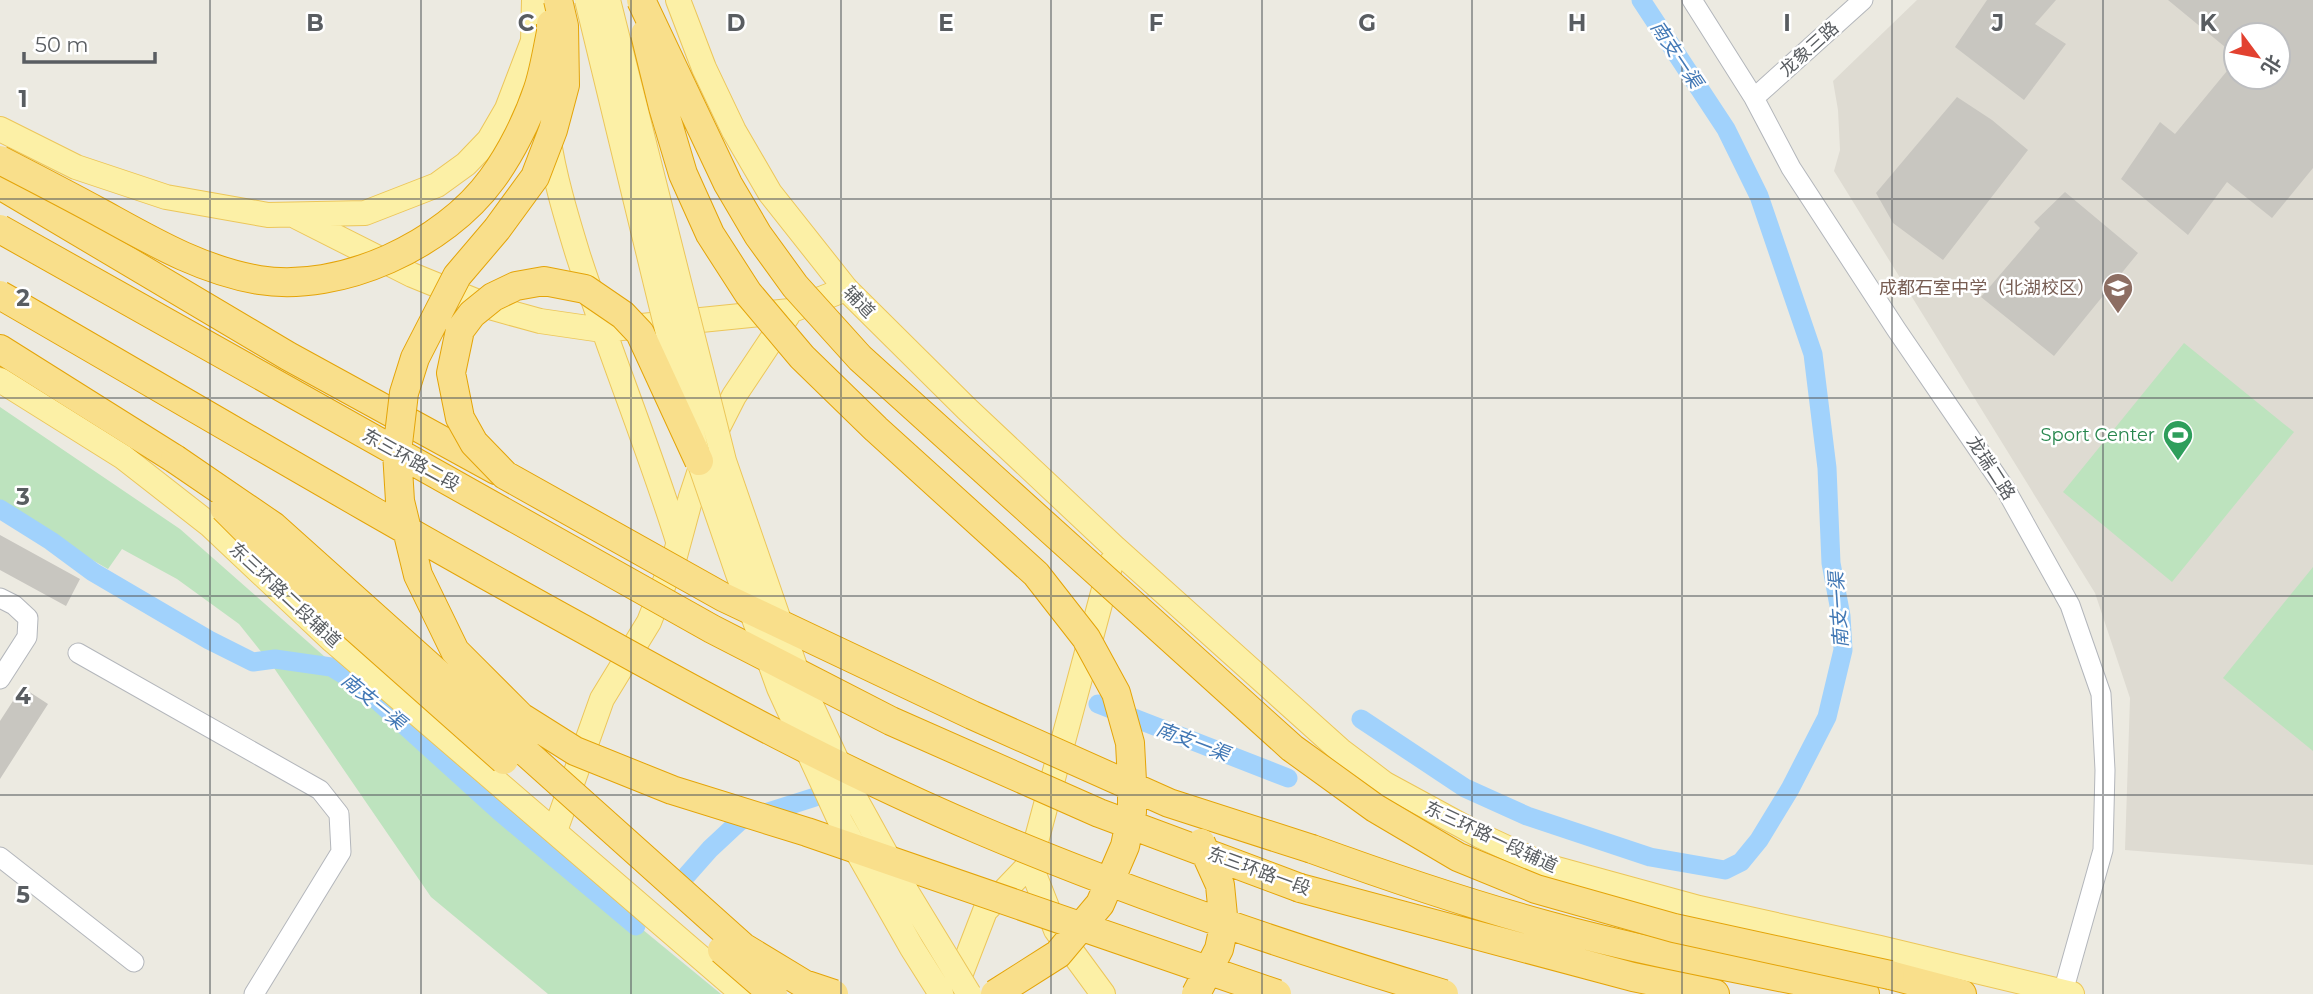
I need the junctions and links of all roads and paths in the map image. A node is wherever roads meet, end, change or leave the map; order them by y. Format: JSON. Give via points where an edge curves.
{"nodes":[{"id":1,"x":534,"y":0,"type":"edge"},
{"id":2,"x":551,"y":0,"type":"edge"},
{"id":3,"x":558,"y":0,"type":"edge"},
{"id":4,"x":587,"y":0,"type":"edge"},
{"id":5,"x":608,"y":0,"type":"edge"},
{"id":6,"x":639,"y":0,"type":"edge"},
{"id":7,"x":678,"y":0,"type":"edge"},
{"id":8,"x":1692,"y":0,"type":"edge"},
{"id":9,"x":1863,"y":0,"type":"edge"},
{"id":10,"x":533,"y":41,"type":"junction"},
{"id":11,"x":1754,"y":98,"type":"junction"},
{"id":12,"x":0,"y":128,"type":"edge"},
{"id":13,"x":0,"y":160,"type":"edge"},
{"id":14,"x":0,"y":185,"type":"edge"},
{"id":15,"x":295,"y":216,"type":"junction"},
{"id":16,"x":0,"y":229,"type":"edge"},
{"id":17,"x":846,"y":289,"type":"junction"},
{"id":18,"x":0,"y":295,"type":"edge"},
{"id":19,"x":790,"y":311,"type":"junction"},
{"id":20,"x":602,"y":330,"type":"junction"},
{"id":21,"x":0,"y":349,"type":"edge"},
{"id":22,"x":0,"y":380,"type":"edge"},
{"id":23,"x":176,"y":459,"type":"junction"},
{"id":24,"x":699,"y":461,"type":"junction"},
{"id":25,"x":505,"y":475,"type":"junction"},
{"id":26,"x":678,"y":541,"type":"junction"},
{"id":27,"x":1115,"y":548,"type":"junction"},
{"id":28,"x":0,"y":598,"type":"edge"},
{"id":29,"x":78,"y":653,"type":"dead end"},
{"id":30,"x":0,"y":679,"type":"edge"},
{"id":31,"x":824,"y":687,"type":"joint"},
{"id":32,"x":1169,"y":803,"type":"junction"},
{"id":33,"x":555,"y":831,"type":"junction"},
{"id":34,"x":1,"y":861,"type":"edge"},
{"id":35,"x":1030,"y":864,"type":"junction"},
{"id":36,"x":134,"y":962,"type":"dead end"},
{"id":37,"x":736,"y":988,"type":"edge"},
{"id":38,"x":2067,"y":993,"type":"edge"},
{"id":39,"x":254,"y":994,"type":"edge"},
{"id":40,"x":773,"y":994,"type":"edge"},
{"id":41,"x":787,"y":994,"type":"edge"},
{"id":42,"x":834,"y":994,"type":"edge"},
{"id":43,"x":941,"y":994,"type":"edge"},
{"id":44,"x":953,"y":994,"type":"edge"},
{"id":45,"x":969,"y":994,"type":"edge"},
{"id":46,"x":995,"y":994,"type":"edge"},
{"id":47,"x":1103,"y":994,"type":"edge"},
{"id":48,"x":1196,"y":994,"type":"edge"},
{"id":49,"x":1278,"y":994,"type":"edge"},
{"id":50,"x":1444,"y":994,"type":"edge"},
{"id":51,"x":1715,"y":994,"type":"edge"},
{"id":52,"x":1865,"y":994,"type":"edge"},
{"id":53,"x":1962,"y":994,"type":"edge"}],
"edges":[{"from":1,"to":10,"type":"main road"},
{"from":2,"to":13,"type":"highway","bridge":true,"via":[[551,32],[538,89],[492,180],[452,220],[400,255],[350,273],[306,281],[260,280],[216,268],[166,249]]},
{"from":3,"to":49,"type":"highway","bridge":true,"via":[[564,26],[565,85],[535,177],[457,276],[415,358],[404,393],[397,452],[400,502],[418,575],[455,651],[521,717],[575,751],[672,790]]},
{"from":4,"to":24,"type":"main road","bridge":true},
{"from":5,"to":45,"type":"main road","bridge":true,"via":[[724,461],[800,681],[850,789]]},
{"from":6,"to":46,"type":"highway","bridge":true,"via":[[683,174],[710,234],[748,293],[811,366],[1036,574],[1086,638],[1116,693],[1130,743],[1132,812],[1125,846],[1100,904],[1058,954]]},
{"from":6,"to":53,"type":"highway","bridge":true,"via":[[728,184],[795,286],[870,367],[1292,748],[1374,808],[1446,850],[1536,889],[1674,928]]},
{"from":7,"to":17,"type":"main road","name":"辅道","via":[[734,131],[770,193]]},
{"from":8,"to":11,"type":"street","name":"龙瑞二路"},
{"from":9,"to":11,"type":"street","name":"龙象三路"},
{"from":10,"to":15,"type":"main road","via":[[507,109],[489,140],[466,164],[437,185],[365,213]]},
{"from":10,"to":20,"type":"main road","via":[[551,159]]},
{"from":11,"to":38,"type":"street","name":"龙瑞二路","via":[[1791,168],[2006,490],[2070,605],[2102,694],[2102,850]]},
{"from":12,"to":15,"type":"main road","via":[[76,167],[166,197]]},
{"from":14,"to":25,"type":"highway","bridge":true,"via":[[288,356]]},
{"from":15,"to":20,"type":"main road","via":[[412,275],[494,308],[540,321]]},
{"from":16,"to":31,"type":"highway","name":"东三环路二段","bridge":true,"via":[[712,629]]},
{"from":17,"to":19,"type":"main road"},
{"from":17,"to":27,"type":"main road","name":"辅道"},
{"from":18,"to":50,"type":"highway","bridge":true,"via":[[479,572],[754,724],[977,829],[1148,897]]},
{"from":19,"to":20,"type":"main road"},
{"from":19,"to":26,"type":"main road","via":[[734,396],[707,449]]},
{"from":20,"to":26,"type":"main road"},
{"from":21,"to":23,"type":"highway"},
{"from":22,"to":33,"type":"main road","name":"东三环路二段辅道","via":[[124,457],[210,525],[333,641]]},
{"from":23,"to":40,"type":"highway","bridge":true,"via":[[267,550]]},
{"from":23,"to":42,"type":"highway","bridge":true,"via":[[273,526],[743,947],[804,984]]},
{"from":24,"to":25,"type":"highway","bridge":true,"via":[[640,333],[585,289],[544,281],[516,286],[472,314],[460,330],[451,373],[460,418],[474,443]]},
{"from":24,"to":43,"type":"main road","bridge":true,"via":[[785,700],[841,823]]},
{"from":25,"to":32,"type":"highway","bridge":true,"via":[[723,597]]},
{"from":26,"to":33,"type":"main road","via":[[649,622],[602,699]]},
{"from":27,"to":35,"type":"main road"},
{"from":27,"to":38,"type":"main road","name":"东三环路一段辅道","via":[[1340,750],[1385,785],[1479,835],[1546,866],[1699,908]]},
{"from":28,"to":30,"type":"street","via":[[29,618],[27,637]]},
{"from":29,"to":39,"type":"street","via":[[320,790],[339,814],[341,852]]},
{"from":31,"to":51,"type":"highway","name":"东三环路一段","bridge":true,"via":[[1099,813],[1300,888],[1633,977]]},
{"from":32,"to":48,"type":"highway","bridge":true,"via":[[1200,842],[1220,885],[1224,926],[1219,949]]},
{"from":32,"to":52,"type":"highway","bridge":true,"via":[[1548,926]]},
{"from":33,"to":37,"type":"main road","name":"东三环路二段辅道"},
{"from":34,"to":36,"type":"street"},
{"from":35,"to":44,"type":"main road","via":[[985,911]]},
{"from":35,"to":47,"type":"main road","via":[[1056,930]]},
{"from":37,"to":41,"type":"main road"}]}
